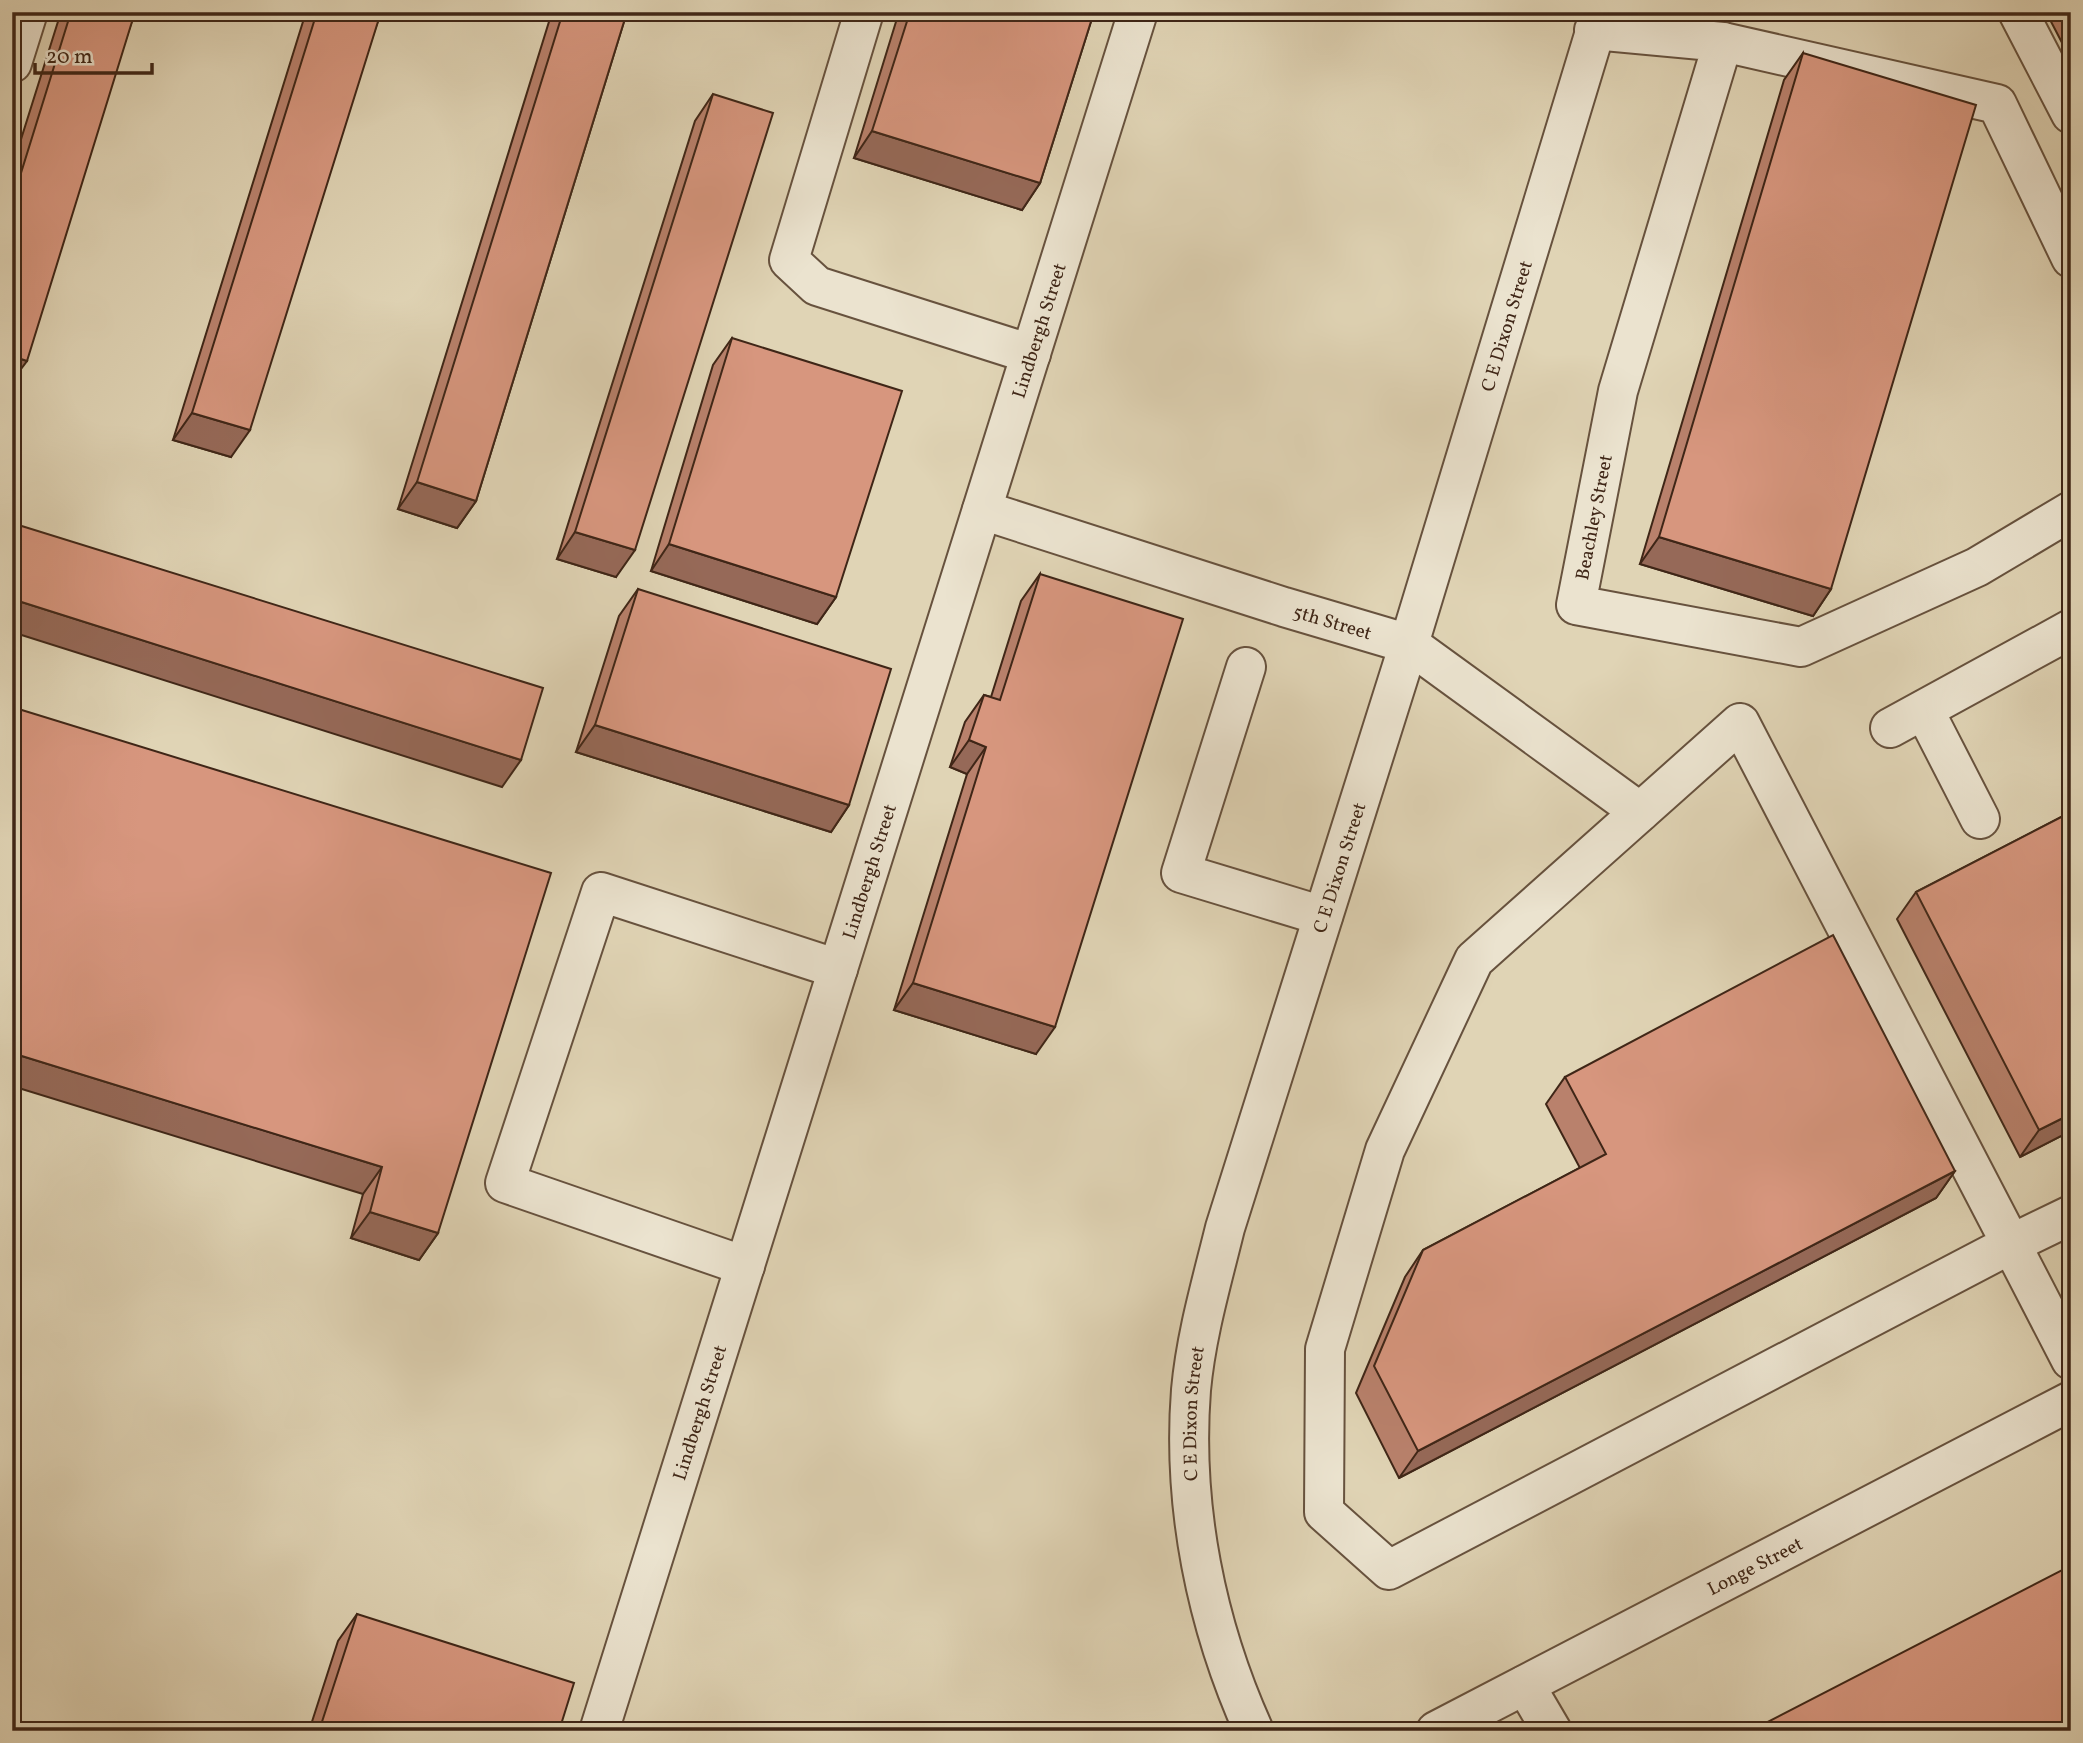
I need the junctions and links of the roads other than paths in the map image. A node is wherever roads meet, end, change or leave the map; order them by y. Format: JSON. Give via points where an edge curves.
{"nodes":[{"id":1,"x":28,"y":12,"type":"edge"},
{"id":2,"x":864,"y":12,"type":"edge"},
{"id":3,"x":1138,"y":12,"type":"edge"},
{"id":4,"x":2018,"y":12,"type":"edge"},
{"id":5,"x":1598,"y":21,"type":"edge"},
{"id":6,"x":1723,"y":42,"type":"junction"},
{"id":7,"x":12,"y":63,"type":"edge"},
{"id":8,"x":2071,"y":114,"type":"edge"},
{"id":9,"x":2071,"y":258,"type":"edge"},
{"id":10,"x":1031,"y":354,"type":"junction"},
{"id":11,"x":982,"y":510,"type":"junction"},
{"id":12,"x":2071,"y":511,"type":"edge"},
{"id":13,"x":2071,"y":629,"type":"edge"},
{"id":14,"x":1409,"y":644,"type":"junction"},
{"id":15,"x":1246,"y":667,"type":"dead end"},
{"id":16,"x":1924,"y":710,"type":"junction"},
{"id":17,"x":1889,"y":728,"type":"dead end"},
{"id":18,"x":1640,"y":812,"type":"junction"},
{"id":19,"x":1980,"y":819,"type":"dead end"},
{"id":20,"x":1323,"y":916,"type":"junction"},
{"id":21,"x":838,"y":969,"type":"junction"},
{"id":22,"x":2071,"y":1215,"type":"edge"},
{"id":23,"x":2011,"y":1244,"type":"junction"},
{"id":24,"x":745,"y":1266,"type":"junction"},
{"id":25,"x":2071,"y":1360,"type":"edge"},
{"id":26,"x":2071,"y":1401,"type":"edge"},
{"id":27,"x":1525,"y":1685,"type":"junction"},
{"id":28,"x":599,"y":1731,"type":"edge"},
{"id":29,"x":1254,"y":1731,"type":"edge"},
{"id":30,"x":1436,"y":1731,"type":"edge"},
{"id":31,"x":1552,"y":1731,"type":"edge"}],
"edges":[{"from":1,"to":7,"type":"street"},
{"from":2,"to":10,"type":"street","via":[[789,260],[817,286]]},
{"from":3,"to":10,"type":"street","name":"Lindbergh Street"},
{"from":4,"to":8,"type":"street"},
{"from":5,"to":6,"type":"street"},
{"from":5,"to":14,"type":"street","name":"C E Dixon Street"},
{"from":6,"to":9,"type":"street","via":[[1997,104]]},
{"from":6,"to":12,"type":"street","name":"Beachley Street","via":[[1618,391],[1576,605],[1801,647],[1977,567]]},
{"from":10,"to":11,"type":"street","name":"Lindbergh Street"},
{"from":11,"to":14,"type":"street","name":"5th Street"},
{"from":11,"to":21,"type":"street","name":"Lindbergh Street"},
{"from":13,"to":16,"type":"street"},
{"from":14,"to":18,"type":"street","name":"5th Street"},
{"from":14,"to":20,"type":"street","name":"C E Dixon Street"},
{"from":15,"to":20,"type":"street","via":[[1181,873]]},
{"from":16,"to":17,"type":"street"},
{"from":16,"to":19,"type":"street"},
{"from":18,"to":23,"type":"street","via":[[1740,723]]},
{"from":18,"to":23,"type":"street","via":[[1474,960],[1385,1150],[1325,1349],[1324,1512],[1389,1570]]},
{"from":20,"to":29,"type":"street","name":"C E Dixon Street","via":[[1225,1228],[1191,1389],[1190,1478],[1204,1584],[1237,1693]]},
{"from":21,"to":24,"type":"street","name":"Lindbergh Street"},
{"from":21,"to":24,"type":"street","via":[[601,892],[505,1183]]},
{"from":22,"to":23,"type":"street"},
{"from":23,"to":25,"type":"street"},
{"from":24,"to":28,"type":"street","name":"Lindbergh Street"},
{"from":26,"to":27,"type":"street","name":"Longe Street"},
{"from":27,"to":30,"type":"street","name":"Longe Street"},
{"from":27,"to":31,"type":"street"}]}
